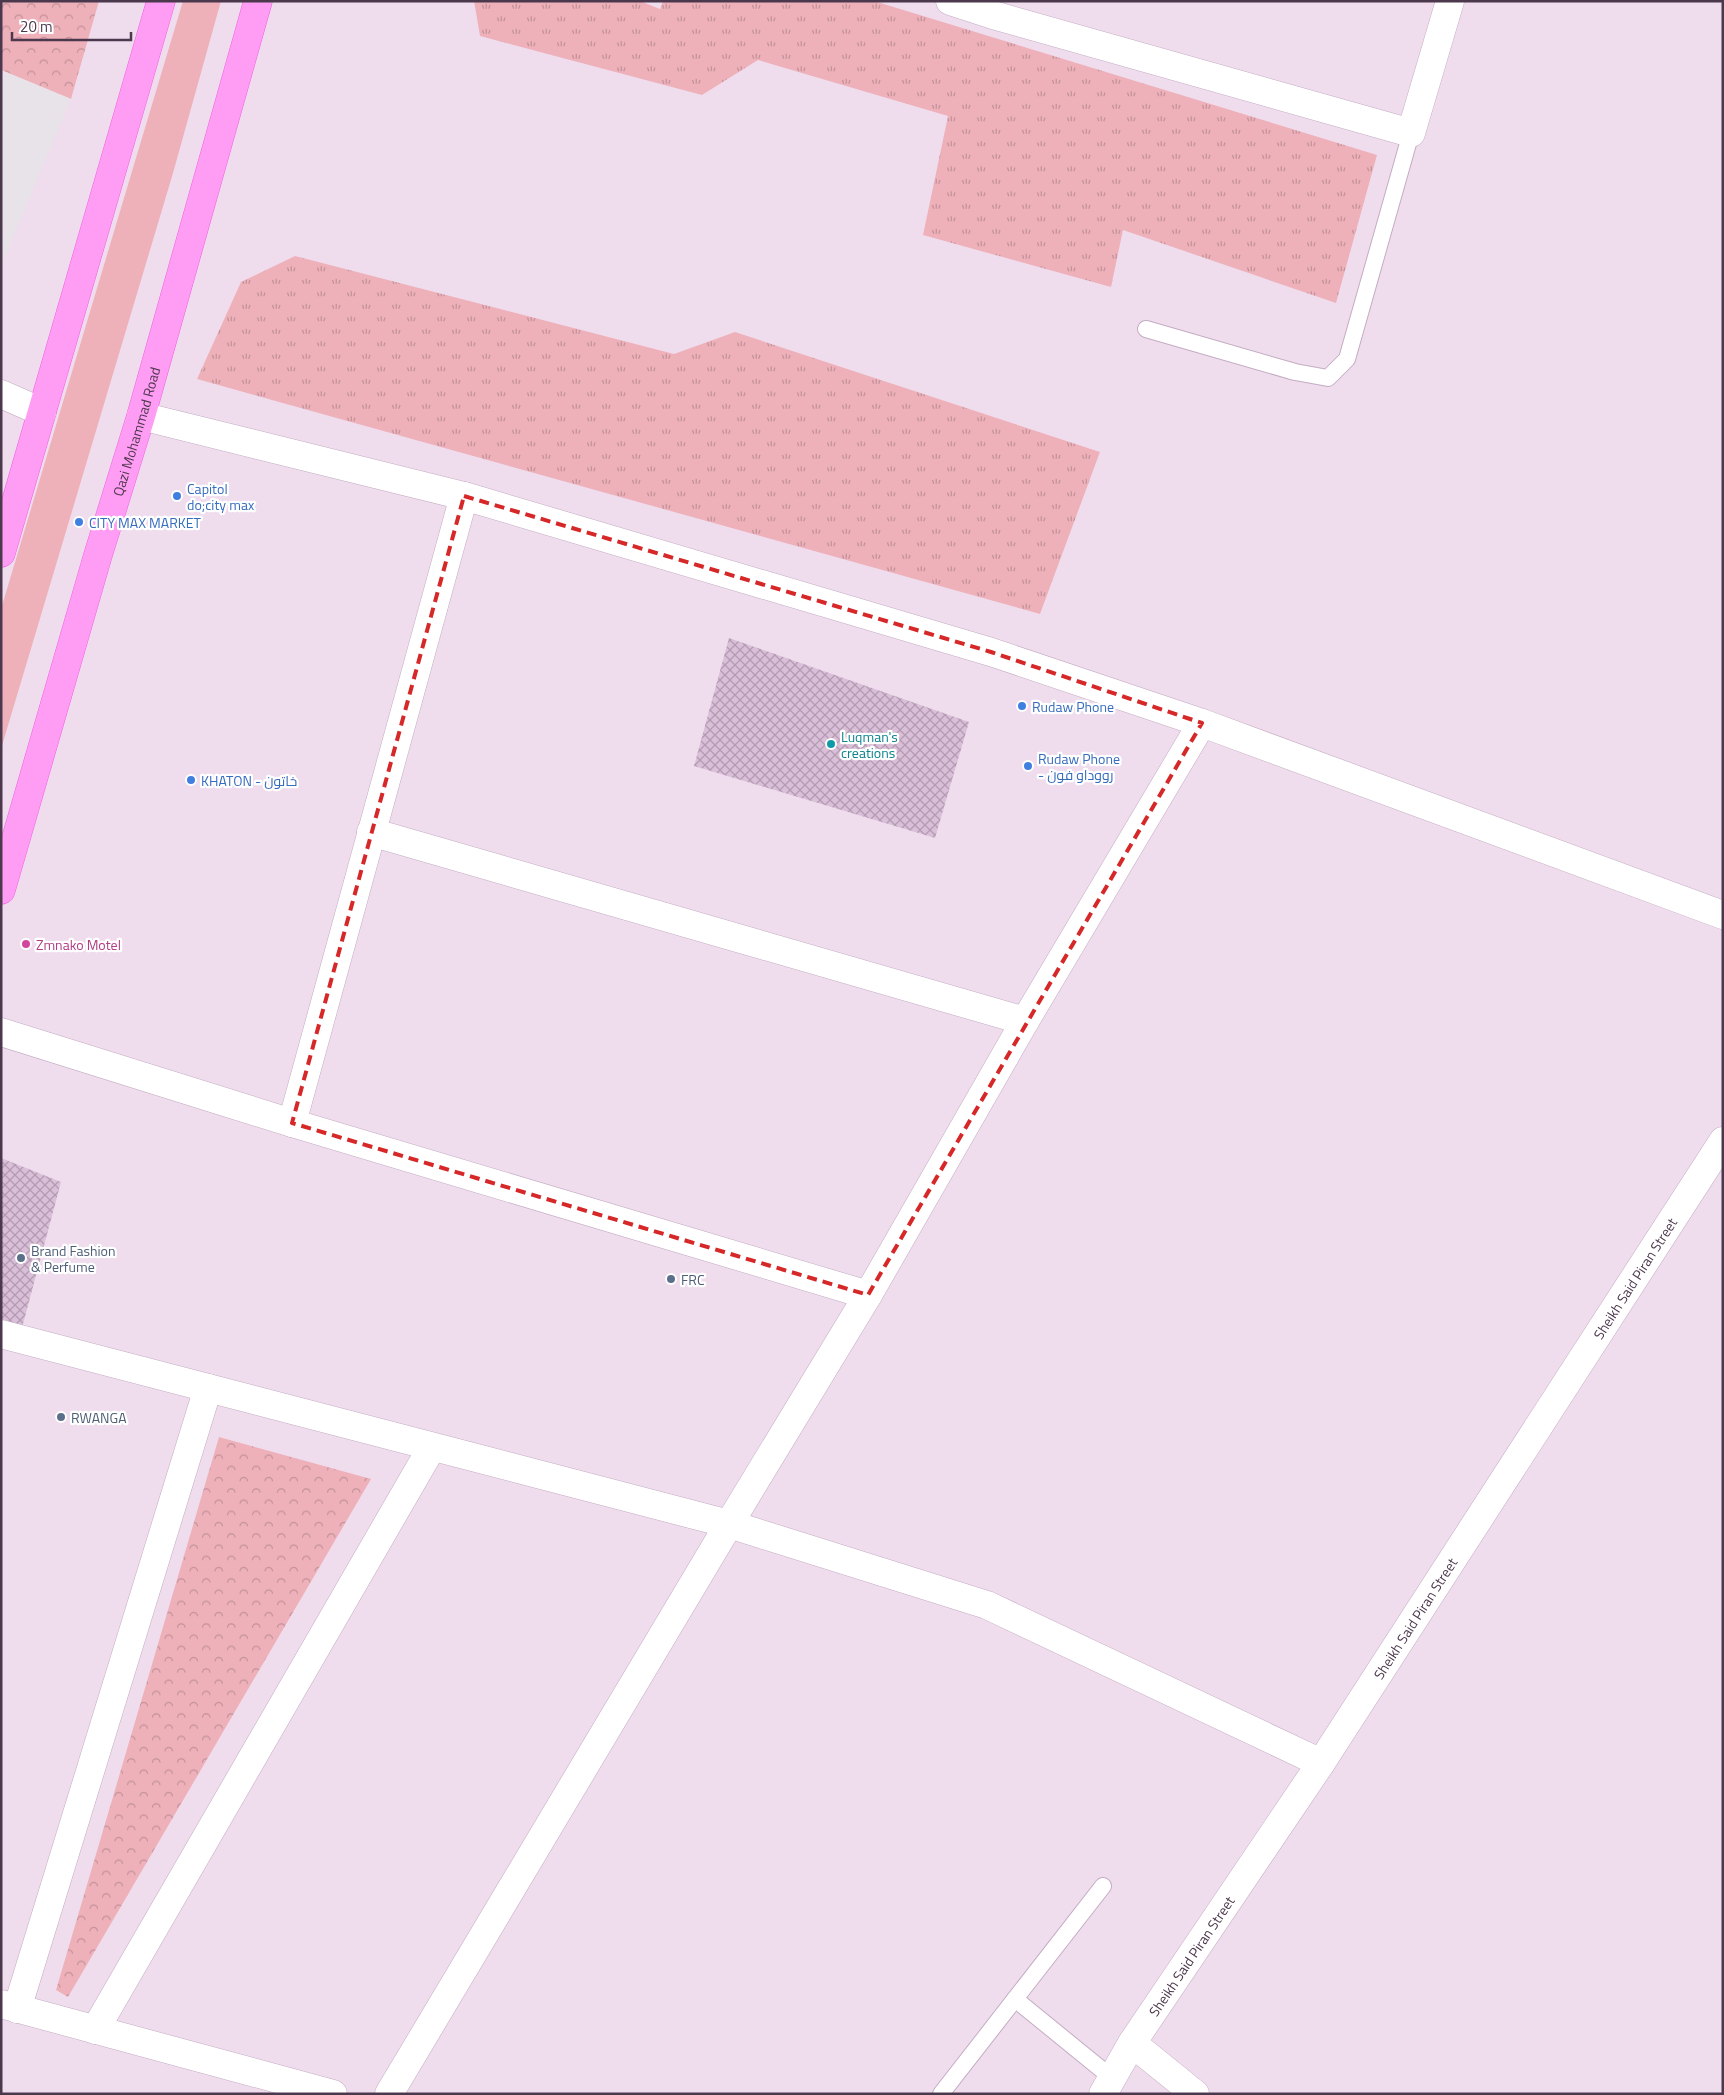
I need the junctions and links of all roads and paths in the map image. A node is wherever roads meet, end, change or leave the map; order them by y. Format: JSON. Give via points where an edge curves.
{"nodes":[{"id":1,"x":161,"y":1,"type":"edge"},
{"id":2,"x":258,"y":1,"type":"edge"},
{"id":3,"x":950,"y":1,"type":"edge"},
{"id":4,"x":1450,"y":1,"type":"edge"},
{"id":5,"x":995,"y":8,"type":"edge"},
{"id":6,"x":1411,"y":133,"type":"junction"},
{"id":7,"x":1146,"y":329,"type":"dead end"},
{"id":8,"x":1,"y":394,"type":"edge"},
{"id":9,"x":42,"y":412,"type":"junction"},
{"id":10,"x":141,"y":416,"type":"junction"},
{"id":11,"x":464,"y":496,"type":"junction"},
{"id":12,"x":1,"y":553,"type":"edge"},
{"id":13,"x":1202,"y":723,"type":"junction"},
{"id":14,"x":371,"y":832,"type":"junction"},
{"id":15,"x":1,"y":890,"type":"edge"},
{"id":16,"x":1723,"y":915,"type":"edge"},
{"id":17,"x":1025,"y":1021,"type":"junction"},
{"id":18,"x":1,"y":1032,"type":"edge"},
{"id":19,"x":292,"y":1123,"type":"junction"},
{"id":20,"x":1722,"y":1150,"type":"edge"},
{"id":21,"x":868,"y":1295,"type":"junction"},
{"id":22,"x":1,"y":1334,"type":"edge"},
{"id":23,"x":208,"y":1388,"type":"junction"},
{"id":24,"x":432,"y":1447,"type":"junction"},
{"id":25,"x":729,"y":1524,"type":"junction"},
{"id":26,"x":1320,"y":1763,"type":"junction"},
{"id":27,"x":1103,"y":1886,"type":"dead end"},
{"id":28,"x":1015,"y":1999,"type":"junction"},
{"id":29,"x":9,"y":2007,"type":"edge"},
{"id":30,"x":95,"y":2030,"type":"junction"},
{"id":31,"x":1132,"y":2043,"type":"junction"},
{"id":32,"x":1108,"y":2086,"type":"edge"},
{"id":33,"x":332,"y":2094,"type":"edge"},
{"id":34,"x":389,"y":2094,"type":"edge"},
{"id":35,"x":941,"y":2094,"type":"edge"},
{"id":36,"x":1195,"y":2094,"type":"edge"}],
"edges":[{"from":1,"to":9,"type":"main road"},
{"from":2,"to":10,"type":"main road","name":"Qazi Mohammad Road"},
{"from":3,"to":5,"type":"street"},
{"from":4,"to":6,"type":"street"},
{"from":5,"to":6,"type":"street"},
{"from":6,"to":7,"type":"lane","via":[[1347,359],[1328,378],[1295,372]]},
{"from":8,"to":9,"type":"street"},
{"from":9,"to":12,"type":"main road"},
{"from":10,"to":11,"type":"street"},
{"from":10,"to":15,"type":"main road","name":"Qazi Mohammad Road"},
{"from":11,"to":13,"type":"street","via":[[991,652]]},
{"from":11,"to":14,"type":"street"},
{"from":13,"to":16,"type":"street"},
{"from":13,"to":17,"type":"street"},
{"from":14,"to":17,"type":"street"},
{"from":14,"to":19,"type":"street"},
{"from":17,"to":21,"type":"street"},
{"from":18,"to":19,"type":"street"},
{"from":19,"to":21,"type":"street"},
{"from":20,"to":26,"type":"street","name":"Sheikh Said Piran Street"},
{"from":21,"to":25,"type":"street"},
{"from":22,"to":23,"type":"street"},
{"from":23,"to":24,"type":"street"},
{"from":23,"to":29,"type":"street"},
{"from":24,"to":25,"type":"street"},
{"from":24,"to":30,"type":"street"},
{"from":25,"to":26,"type":"street","via":[[987,1605]]},
{"from":25,"to":34,"type":"street"},
{"from":26,"to":31,"type":"street","name":"Sheikh Said Piran Street"},
{"from":27,"to":28,"type":"lane"},
{"from":28,"to":32,"type":"lane"},
{"from":28,"to":35,"type":"lane"},
{"from":29,"to":30,"type":"street"},
{"from":30,"to":33,"type":"street"},
{"from":31,"to":32,"type":"street","name":"Sheikh Said Piran Street"},
{"from":31,"to":36,"type":"street"}]}
